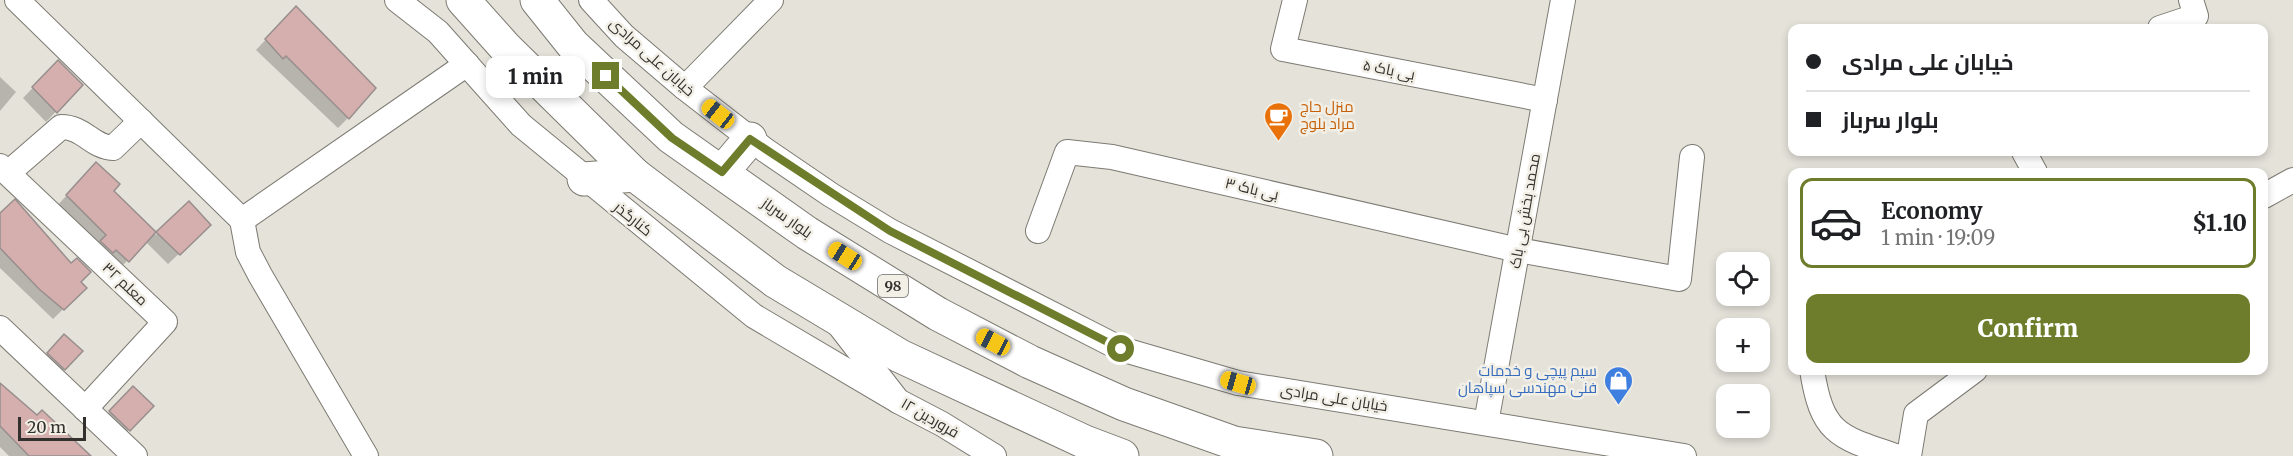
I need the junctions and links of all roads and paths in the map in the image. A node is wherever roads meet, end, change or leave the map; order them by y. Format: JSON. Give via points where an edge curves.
{"nodes":[{"id":1,"x":17,"y":0,"type":"edge"},
{"id":2,"x":397,"y":0,"type":"edge"},
{"id":3,"x":464,"y":0,"type":"edge"},
{"id":4,"x":537,"y":0,"type":"edge"},
{"id":5,"x":591,"y":0,"type":"edge"},
{"id":6,"x":771,"y":0,"type":"edge"},
{"id":7,"x":1295,"y":0,"type":"edge"},
{"id":8,"x":1563,"y":0,"type":"edge"},
{"id":9,"x":2191,"y":0,"type":"edge"},
{"id":10,"x":2172,"y":24,"type":"edge"},
{"id":11,"x":467,"y":64,"type":"junction"},
{"id":12,"x":685,"y":88,"type":"junction"},
{"id":13,"x":1545,"y":100,"type":"junction"},
{"id":14,"x":141,"y":121,"type":"junction"},
{"id":15,"x":750,"y":139,"type":"junction"},
{"id":16,"x":1692,"y":157,"type":"dead end"},
{"id":17,"x":4,"y":169,"type":"edge"},
{"id":18,"x":722,"y":172,"type":"junction"},
{"id":19,"x":635,"y":175,"type":"junction"},
{"id":20,"x":584,"y":179,"type":"junction"},
{"id":21,"x":2293,"y":180,"type":"edge"},
{"id":22,"x":2268,"y":194,"type":"edge"},
{"id":23,"x":242,"y":220,"type":"junction"},
{"id":24,"x":1038,"y":231,"type":"dead end"},
{"id":25,"x":1518,"y":250,"type":"junction"},
{"id":26,"x":830,"y":314,"type":"junction"},
{"id":27,"x":0,"y":328,"type":"edge"},
{"id":28,"x":1813,"y":375,"type":"edge"},
{"id":29,"x":1968,"y":375,"type":"edge"},
{"id":30,"x":898,"y":401,"type":"junction"},
{"id":31,"x":85,"y":409,"type":"junction"},
{"id":32,"x":1486,"y":423,"type":"junction"},
{"id":33,"x":135,"y":456,"type":"edge"},
{"id":34,"x":366,"y":456,"type":"edge"},
{"id":35,"x":994,"y":456,"type":"edge"},
{"id":36,"x":1122,"y":456,"type":"edge"},
{"id":37,"x":1316,"y":456,"type":"edge"},
{"id":38,"x":1684,"y":456,"type":"edge"},
{"id":39,"x":1896,"y":456,"type":"edge"},
{"id":40,"x":1909,"y":456,"type":"edge"}],
"edges":[{"from":1,"to":14,"type":"street"},
{"from":2,"to":11,"type":"street","name":"کنارگذر","via":[[438,32]]},
{"from":3,"to":19,"type":"highway","via":[[505,47]]},
{"from":4,"to":18,"type":"highway","name":"بلوار سرباز","number":"98","via":[[573,45],[672,138]]},
{"from":5,"to":12,"type":"street","name":"خیابان علی مرادی","via":[[624,36]]},
{"from":6,"to":12,"type":"street"},
{"from":7,"to":13,"type":"street","name":"بی باک ۵","via":[[1283,49]]},
{"from":8,"to":13,"type":"street","name":"محمد بخش بی باک"},
{"from":9,"to":10,"type":"street","via":[[2196,16]]},
{"from":11,"to":20,"type":"street","name":"کنارگذر","via":[[521,125]]},
{"from":11,"to":23,"type":"street"},
{"from":12,"to":15,"type":"street","name":"خیابان علی مرادی"},
{"from":13,"to":25,"type":"street","name":"محمد بخش بی باک"},
{"from":14,"to":17,"type":"street","via":[[113,148],[100,145],[73,127],[61,127]]},
{"from":14,"to":23,"type":"street"},
{"from":15,"to":18,"type":"highway"},
{"from":15,"to":32,"type":"street","name":"خیابان علی مرادی","via":[[890,231],[1121,349],[1238,383]]},
{"from":16,"to":25,"type":"street","via":[[1679,279]]},
{"from":17,"to":31,"type":"street","name":"معلم ۳۲","via":[[165,322]]},
{"from":18,"to":37,"type":"highway","name":"بلوار سرباز","number":"98","via":[[807,233],[928,308],[1030,362],[1124,404],[1234,443]]},
{"from":19,"to":20,"type":"highway"},
{"from":19,"to":26,"type":"highway","via":[[775,281]]},
{"from":20,"to":30,"type":"street","name":"کنارگذر","via":[[754,316]]},
{"from":21,"to":22,"type":"street"},
{"from":23,"to":34,"type":"street","via":[[248,252],[260,275]]},
{"from":24,"to":25,"type":"street","name":"بی باک ۳","via":[[1067,152],[1112,157]]},
{"from":25,"to":32,"type":"street","name":"محمد بخش بی باک"},
{"from":26,"to":30,"type":"street","name":"۱۲ فروردین"},
{"from":26,"to":36,"type":"highway","via":[[900,356]]},
{"from":27,"to":31,"type":"street"},
{"from":28,"to":39,"type":"street","via":[[1826,421],[1852,442]]},
{"from":29,"to":40,"type":"street","via":[[1916,414]]},
{"from":30,"to":35,"type":"street","name":"۱۲ فروردین"},
{"from":31,"to":33,"type":"street"},
{"from":32,"to":38,"type":"street","name":"خیابان علی مرادی"}]}
